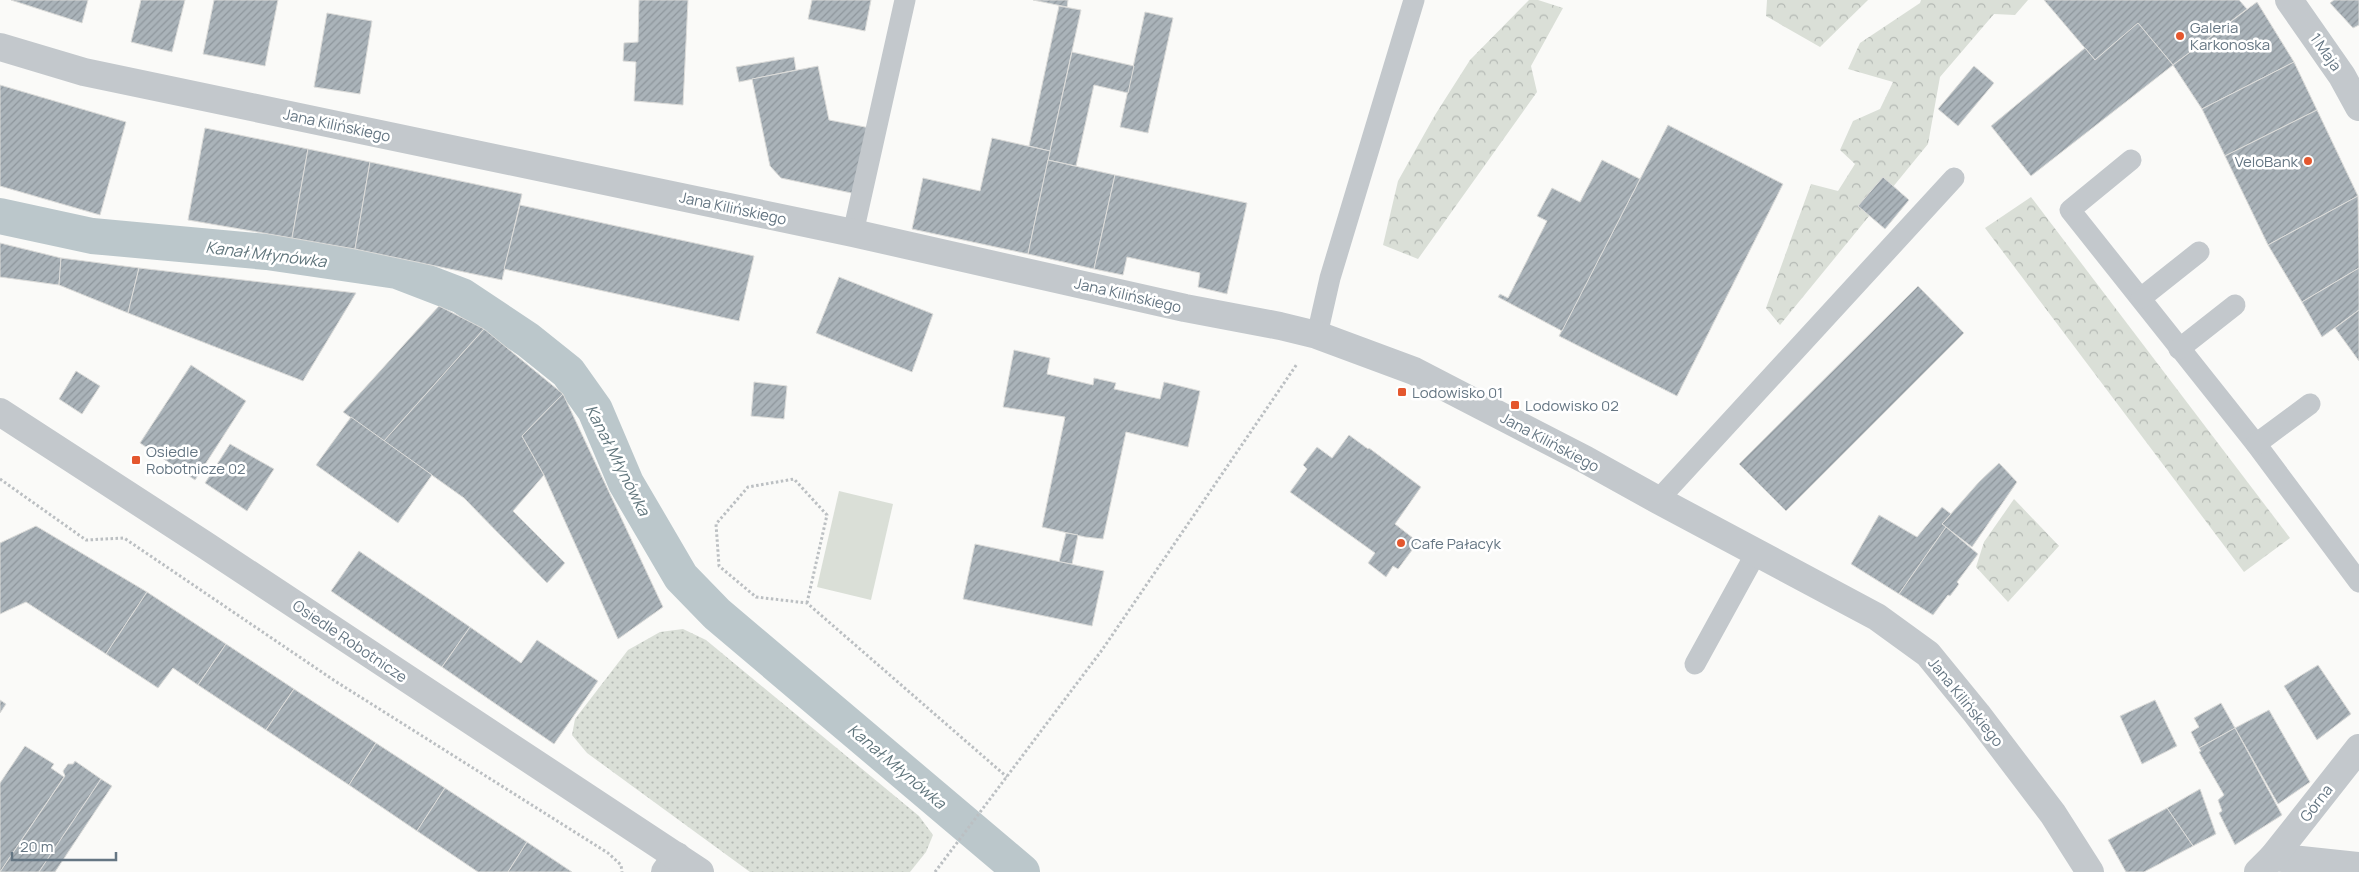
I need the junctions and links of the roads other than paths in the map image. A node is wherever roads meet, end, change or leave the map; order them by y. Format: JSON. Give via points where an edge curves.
{"nodes":[{"id":1,"x":905,"y":0,"type":"edge"},
{"id":2,"x":1414,"y":0,"type":"edge"},
{"id":3,"x":2290,"y":0,"type":"edge"},
{"id":4,"x":0,"y":47,"type":"edge"},
{"id":5,"x":2359,"y":107,"type":"edge"},
{"id":6,"x":2131,"y":160,"type":"dead end"},
{"id":7,"x":1954,"y":178,"type":"dead end"},
{"id":8,"x":852,"y":233,"type":"junction"},
{"id":9,"x":2199,"y":252,"type":"dead end"},
{"id":10,"x":2141,"y":298,"type":"junction"},
{"id":11,"x":2235,"y":305,"type":"dead end"},
{"id":12,"x":1317,"y":335,"type":"junction"},
{"id":13,"x":2179,"y":349,"type":"junction"},
{"id":14,"x":2310,"y":404,"type":"dead end"},
{"id":15,"x":0,"y":412,"type":"edge"},
{"id":16,"x":2256,"y":444,"type":"junction"},
{"id":17,"x":1658,"y":500,"type":"junction"},
{"id":18,"x":1756,"y":552,"type":"junction"},
{"id":19,"x":2359,"y":582,"type":"edge"},
{"id":20,"x":1695,"y":664,"type":"dead end"},
{"id":21,"x":2359,"y":748,"type":"edge"},
{"id":22,"x":671,"y":864,"type":"edge"},
{"id":23,"x":2266,"y":865,"type":"edge"},
{"id":24,"x":2359,"y":866,"type":"edge"},
{"id":25,"x":700,"y":872,"type":"edge"},
{"id":26,"x":2090,"y":872,"type":"edge"}],
"edges":[{"from":1,"to":8,"type":"lane"},
{"from":2,"to":12,"type":"lane","via":[[1333,270]]},
{"from":3,"to":5,"type":"street","name":"1 Maja","via":[[2342,76]]},
{"from":4,"to":8,"type":"street","name":"Jana Kilińskiego","via":[[84,72]]},
{"from":6,"to":10,"type":"lane","via":[[2070,210]]},
{"from":7,"to":17,"type":"lane"},
{"from":8,"to":12,"type":"street","name":"Jana Kilińskiego"},
{"from":9,"to":10,"type":"lane"},
{"from":10,"to":13,"type":"lane"},
{"from":11,"to":13,"type":"lane"},
{"from":12,"to":17,"type":"street","name":"Jana Kilińskiego","via":[[1414,371]]},
{"from":13,"to":16,"type":"lane"},
{"from":14,"to":16,"type":"lane"},
{"from":15,"to":22,"type":"street","name":"Osiedle Robotnicze","via":[[205,544]]},
{"from":16,"to":19,"type":"lane"},
{"from":17,"to":18,"type":"street","name":"Jana Kilińskiego"},
{"from":18,"to":20,"type":"lane"},
{"from":18,"to":26,"type":"street","name":"Jana Kilińskiego","via":[[1878,617],[1928,654],[2053,814]]},
{"from":21,"to":23,"type":"street","name":"Górna"},
{"from":22,"to":25,"type":"street","name":"Osiedle Robotnicze"},
{"from":23,"to":24,"type":"street"}]}
